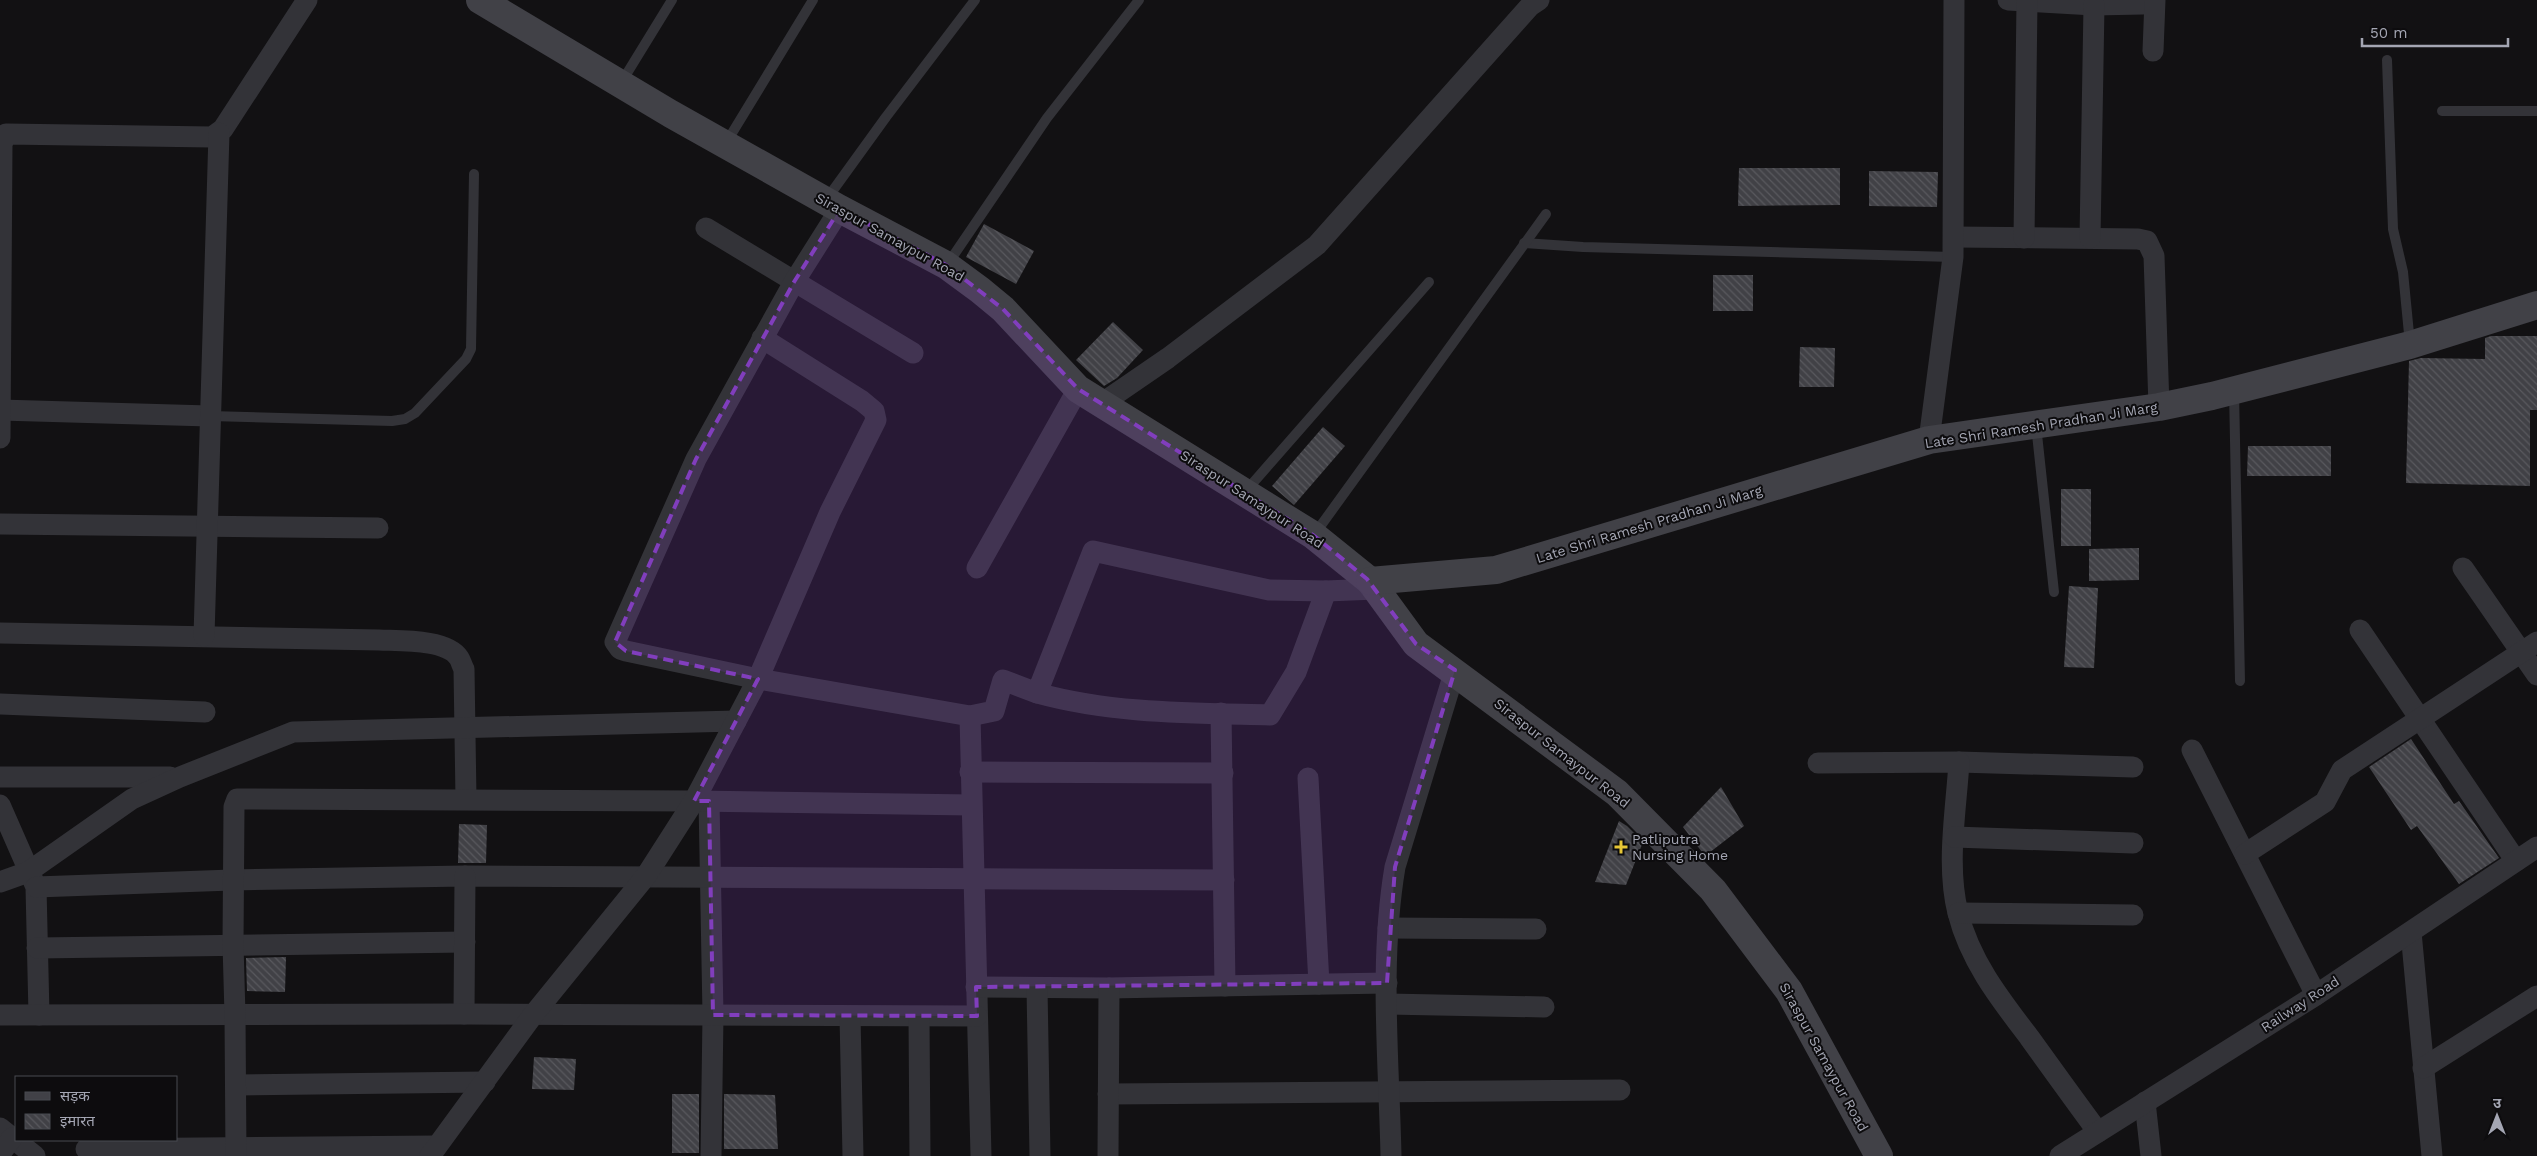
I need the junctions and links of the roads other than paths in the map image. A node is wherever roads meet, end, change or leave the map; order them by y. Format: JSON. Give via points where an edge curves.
{"nodes":[{"id":1,"x":307,"y":0,"type":"edge"},
{"id":2,"x":480,"y":0,"type":"edge"},
{"id":3,"x":672,"y":0,"type":"edge"},
{"id":4,"x":813,"y":0,"type":"edge"},
{"id":5,"x":975,"y":0,"type":"edge"},
{"id":6,"x":1139,"y":0,"type":"edge"},
{"id":7,"x":1539,"y":0,"type":"edge"},
{"id":8,"x":1954,"y":0,"type":"edge"},
{"id":9,"x":2021,"y":0,"type":"edge"},
{"id":10,"x":2149,"y":2,"type":"edge"},
{"id":11,"x":2094,"y":5,"type":"junction"},
{"id":12,"x":2153,"y":50,"type":"dead end"},
{"id":13,"x":2387,"y":60,"type":"dead end"},
{"id":14,"x":621,"y":84,"type":"junction"},
{"id":15,"x":2442,"y":111,"type":"dead end"},
{"id":16,"x":2537,"y":111,"type":"edge"},
{"id":17,"x":219,"y":133,"type":"junction"},
{"id":18,"x":3,"y":134,"type":"edge"},
{"id":19,"x":726,"y":144,"type":"junction"},
{"id":20,"x":474,"y":174,"type":"dead end"},
{"id":21,"x":833,"y":205,"type":"junction"},
{"id":22,"x":1546,"y":214,"type":"dead end"},
{"id":23,"x":706,"y":228,"type":"dead end"},
{"id":24,"x":2024,"y":238,"type":"junction"},
{"id":25,"x":2090,"y":238,"type":"junction"},
{"id":26,"x":1524,"y":243,"type":"junction"},
{"id":27,"x":1954,"y":247,"type":"junction"},
{"id":28,"x":946,"y":265,"type":"junction"},
{"id":29,"x":794,"y":282,"type":"junction"},
{"id":30,"x":1429,"y":282,"type":"dead end"},
{"id":31,"x":2537,"y":304,"type":"edge"},
{"id":32,"x":762,"y":338,"type":"junction"},
{"id":33,"x":2410,"y":345,"type":"junction"},
{"id":34,"x":913,"y":353,"type":"dead end"},
{"id":35,"x":1078,"y":389,"type":"junction"},
{"id":36,"x":2234,"y":390,"type":"junction"},
{"id":37,"x":1101,"y":404,"type":"junction"},
{"id":38,"x":2159,"y":407,"type":"junction"},
{"id":39,"x":1,"y":410,"type":"edge"},
{"id":40,"x":209,"y":416,"type":"junction"},
{"id":41,"x":2036,"y":424,"type":"junction"},
{"id":42,"x":0,"y":438,"type":"edge"},
{"id":43,"x":1929,"y":440,"type":"junction"},
{"id":44,"x":1244,"y":492,"type":"junction"},
{"id":45,"x":0,"y":524,"type":"edge"},
{"id":46,"x":206,"y":525,"type":"junction"},
{"id":47,"x":378,"y":528,"type":"dead end"},
{"id":48,"x":1314,"y":536,"type":"junction"},
{"id":49,"x":977,"y":568,"type":"dead end"},
{"id":50,"x":2463,"y":568,"type":"dead end"},
{"id":51,"x":1373,"y":585,"type":"junction"},
{"id":52,"x":1326,"y":591,"type":"junction"},
{"id":53,"x":2054,"y":592,"type":"dead end"},
{"id":54,"x":2360,"y":630,"type":"dead end"},
{"id":55,"x":0,"y":633,"type":"edge"},
{"id":56,"x":204,"y":636,"type":"junction"},
{"id":57,"x":2529,"y":648,"type":"edge"},
{"id":58,"x":1455,"y":670,"type":"junction"},
{"id":59,"x":2537,"y":675,"type":"edge"},
{"id":60,"x":758,"y":679,"type":"junction"},
{"id":61,"x":2240,"y":681,"type":"dead end"},
{"id":62,"x":1037,"y":693,"type":"junction"},
{"id":63,"x":0,"y":704,"type":"edge"},
{"id":64,"x":205,"y":712,"type":"dead end"},
{"id":65,"x":1221,"y":713,"type":"junction"},
{"id":66,"x":970,"y":716,"type":"junction"},
{"id":67,"x":2421,"y":720,"type":"junction"},
{"id":68,"x":736,"y":721,"type":"junction"},
{"id":69,"x":465,"y":727,"type":"junction"},
{"id":70,"x":2192,"y":750,"type":"dead end"},
{"id":71,"x":1959,"y":762,"type":"junction"},
{"id":72,"x":1818,"y":763,"type":"dead end"},
{"id":73,"x":2134,"y":767,"type":"dead end"},
{"id":74,"x":970,"y":772,"type":"junction"},
{"id":75,"x":1222,"y":773,"type":"junction"},
{"id":76,"x":180,"y":776,"type":"junction"},
{"id":77,"x":0,"y":777,"type":"edge"},
{"id":78,"x":1308,"y":778,"type":"dead end"},
{"id":79,"x":466,"y":799,"type":"junction"},
{"id":80,"x":702,"y":801,"type":"junction"},
{"id":81,"x":0,"y":805,"type":"edge"},
{"id":82,"x":971,"y":805,"type":"junction"},
{"id":83,"x":1954,"y":837,"type":"junction"},
{"id":84,"x":2134,"y":844,"type":"dead end"},
{"id":85,"x":2537,"y":847,"type":"edge"},
{"id":86,"x":2245,"y":854,"type":"junction"},
{"id":87,"x":2516,"y":861,"type":"junction"},
{"id":88,"x":465,"y":876,"type":"junction"},
{"id":89,"x":646,"y":876,"type":"junction"},
{"id":90,"x":710,"y":877,"type":"junction"},
{"id":91,"x":32,"y":879,"type":"junction"},
{"id":92,"x":232,"y":880,"type":"junction"},
{"id":93,"x":973,"y":880,"type":"junction"},
{"id":94,"x":1224,"y":880,"type":"junction"},
{"id":95,"x":0,"y":882,"type":"edge"},
{"id":96,"x":1958,"y":913,"type":"junction"},
{"id":97,"x":2133,"y":915,"type":"dead end"},
{"id":98,"x":1388,"y":928,"type":"junction"},
{"id":99,"x":1536,"y":929,"type":"dead end"},
{"id":100,"x":2411,"y":932,"type":"junction"},
{"id":101,"x":465,"y":942,"type":"junction"},
{"id":102,"x":233,"y":944,"type":"junction"},
{"id":103,"x":37,"y":948,"type":"junction"},
{"id":104,"x":1387,"y":983,"type":"junction"},
{"id":105,"x":1319,"y":984,"type":"junction"},
{"id":106,"x":1225,"y":986,"type":"junction"},
{"id":107,"x":976,"y":987,"type":"junction"},
{"id":108,"x":1037,"y":988,"type":"junction"},
{"id":109,"x":1109,"y":988,"type":"junction"},
{"id":110,"x":2316,"y":995,"type":"junction"},
{"id":111,"x":2537,"y":996,"type":"edge"},
{"id":112,"x":1387,"y":1004,"type":"junction"},
{"id":113,"x":1544,"y":1006,"type":"dead end"},
{"id":114,"x":464,"y":1014,"type":"junction"},
{"id":115,"x":0,"y":1015,"type":"edge"},
{"id":116,"x":39,"y":1015,"type":"junction"},
{"id":117,"x":236,"y":1015,"type":"junction"},
{"id":118,"x":533,"y":1015,"type":"junction"},
{"id":119,"x":713,"y":1015,"type":"junction"},
{"id":120,"x":850,"y":1016,"type":"junction"},
{"id":121,"x":977,"y":1016,"type":"junction"},
{"id":122,"x":919,"y":1017,"type":"junction"},
{"id":123,"x":2424,"y":1068,"type":"junction"},
{"id":124,"x":485,"y":1082,"type":"junction"},
{"id":125,"x":236,"y":1085,"type":"junction"},
{"id":126,"x":1390,"y":1090,"type":"junction"},
{"id":127,"x":1620,"y":1090,"type":"dead end"},
{"id":128,"x":1108,"y":1094,"type":"junction"},
{"id":129,"x":2145,"y":1102,"type":"junction"},
{"id":130,"x":2098,"y":1132,"type":"junction"},
{"id":131,"x":4,"y":1140,"type":"edge"},
{"id":132,"x":86,"y":1149,"type":"dead end"},
{"id":133,"x":236,"y":1151,"type":"edge"},
{"id":134,"x":433,"y":1151,"type":"edge"},
{"id":135,"x":35,"y":1156,"type":"edge"},
{"id":136,"x":711,"y":1156,"type":"edge"},
{"id":137,"x":853,"y":1156,"type":"edge"},
{"id":138,"x":920,"y":1156,"type":"edge"},
{"id":139,"x":981,"y":1156,"type":"edge"},
{"id":140,"x":1040,"y":1156,"type":"edge"},
{"id":141,"x":1108,"y":1156,"type":"edge"},
{"id":142,"x":1391,"y":1156,"type":"edge"},
{"id":143,"x":1879,"y":1156,"type":"edge"},
{"id":144,"x":2060,"y":1156,"type":"edge"},
{"id":145,"x":2151,"y":1156,"type":"edge"},
{"id":146,"x":2432,"y":1156,"type":"edge"}],
"edges":[{"from":1,"to":17,"type":"street"},
{"from":2,"to":14,"type":"street","name":"Siraspur Samaypur Road"},
{"from":3,"to":14,"type":"lane"},
{"from":4,"to":19,"type":"lane"},
{"from":5,"to":21,"type":"lane","via":[[886,116]]},
{"from":6,"to":28,"type":"lane","via":[[1047,118]]},
{"from":7,"to":37,"type":"street","via":[[1530,6],[1317,245],[1168,358]]},
{"from":8,"to":27,"type":"street"},
{"from":9,"to":11,"type":"street"},
{"from":9,"to":24,"type":"street"},
{"from":10,"to":11,"type":"street"},
{"from":10,"to":12,"type":"street"},
{"from":11,"to":25,"type":"street"},
{"from":13,"to":33,"type":"lane","via":[[2393,229],[2403,272]]},
{"from":14,"to":19,"type":"street","name":"Siraspur Samaypur Road"},
{"from":15,"to":16,"type":"lane"},
{"from":17,"to":18,"type":"street","via":[[204,139]]},
{"from":17,"to":40,"type":"street"},
{"from":18,"to":39,"type":"street"},
{"from":19,"to":21,"type":"street","name":"Siraspur Samaypur Road"},
{"from":20,"to":40,"type":"lane","via":[[471,350],[415,413],[392,421]]},
{"from":21,"to":28,"type":"street","name":"Siraspur Samaypur Road"},
{"from":21,"to":29,"type":"street"},
{"from":22,"to":26,"type":"lane"},
{"from":23,"to":29,"type":"street"},
{"from":24,"to":25,"type":"street"},
{"from":24,"to":27,"type":"street"},
{"from":25,"to":38,"type":"street","via":[[2138,239],[2148,241],[2151,247],[2154,256]]},
{"from":26,"to":27,"type":"lane","via":[[1583,247]]},
{"from":26,"to":48,"type":"lane"},
{"from":27,"to":43,"type":"street"},
{"from":28,"to":35,"type":"street","name":"Siraspur Samaypur Road","via":[[1003,309]]},
{"from":29,"to":32,"type":"street"},
{"from":29,"to":34,"type":"street"},
{"from":30,"to":44,"type":"lane"},
{"from":31,"to":33,"type":"street","name":"Late Shri Ramesh Pradhan Ji Marg"},
{"from":32,"to":60,"type":"street","via":[[862,401],[874,411],[876,420],[830,512]]},
{"from":32,"to":60,"type":"street","via":[[696,459],[615,642],[626,651]]},
{"from":33,"to":36,"type":"street","name":"Late Shri Ramesh Pradhan Ji Marg"},
{"from":35,"to":37,"type":"street","name":"Siraspur Samaypur Road"},
{"from":35,"to":49,"type":"street"},
{"from":36,"to":38,"type":"street","name":"Late Shri Ramesh Pradhan Ji Marg"},
{"from":36,"to":61,"type":"lane"},
{"from":37,"to":44,"type":"street","name":"Siraspur Samaypur Road"},
{"from":38,"to":41,"type":"street","name":"Late Shri Ramesh Pradhan Ji Marg"},
{"from":39,"to":40,"type":"street"},
{"from":39,"to":42,"type":"street"},
{"from":40,"to":46,"type":"street"},
{"from":41,"to":43,"type":"street","name":"Late Shri Ramesh Pradhan Ji Marg"},
{"from":41,"to":53,"type":"lane"},
{"from":43,"to":51,"type":"street","name":"Late Shri Ramesh Pradhan Ji Marg","via":[[1496,570]]},
{"from":44,"to":48,"type":"street","name":"Siraspur Samaypur Road"},
{"from":45,"to":46,"type":"street"},
{"from":46,"to":47,"type":"street"},
{"from":46,"to":56,"type":"street"},
{"from":48,"to":51,"type":"street","name":"Siraspur Samaypur Road"},
{"from":50,"to":57,"type":"street"},
{"from":51,"to":52,"type":"street"},
{"from":51,"to":58,"type":"street","name":"Siraspur Samaypur Road","via":[[1416,644]]},
{"from":52,"to":62,"type":"street","via":[[1269,590],[1093,551]]},
{"from":52,"to":65,"type":"street","via":[[1296,672],[1270,715]]},
{"from":54,"to":67,"type":"street"},
{"from":55,"to":56,"type":"street"},
{"from":56,"to":69,"type":"street","via":[[379,640],[449,648],[460,658],[464,669]]},
{"from":57,"to":59,"type":"street"},
{"from":57,"to":67,"type":"street"},
{"from":58,"to":98,"type":"street","via":[[1395,867]]},
{"from":58,"to":143,"type":"street","name":"Siraspur Samaypur Road","via":[[1617,793],[1713,890],[1789,991]]},
{"from":60,"to":66,"type":"street"},
{"from":60,"to":68,"type":"street"},
{"from":62,"to":65,"type":"street","via":[[1068,702],[1144,712]]},
{"from":62,"to":66,"type":"street","via":[[1003,680],[994,711]]},
{"from":63,"to":64,"type":"street"},
{"from":65,"to":75,"type":"street"},
{"from":66,"to":74,"type":"street"},
{"from":67,"to":86,"type":"street","via":[[2342,770],[2325,802]]},
{"from":67,"to":87,"type":"street"},
{"from":68,"to":69,"type":"street"},
{"from":68,"to":80,"type":"street"},
{"from":69,"to":76,"type":"street","via":[[293,732]]},
{"from":69,"to":79,"type":"street"},
{"from":70,"to":86,"type":"street"},
{"from":71,"to":72,"type":"street"},
{"from":71,"to":73,"type":"street"},
{"from":71,"to":83,"type":"street"},
{"from":74,"to":75,"type":"street"},
{"from":74,"to":82,"type":"street"},
{"from":75,"to":94,"type":"street"},
{"from":76,"to":77,"type":"street"},
{"from":76,"to":91,"type":"street","via":[[132,799]]},
{"from":78,"to":105,"type":"street"},
{"from":79,"to":80,"type":"street"},
{"from":79,"to":92,"type":"street","via":[[238,800],[234,807]]},
{"from":80,"to":82,"type":"street"},
{"from":80,"to":89,"type":"street"},
{"from":80,"to":90,"type":"street"},
{"from":81,"to":91,"type":"street"},
{"from":82,"to":93,"type":"street"},
{"from":83,"to":84,"type":"street"},
{"from":83,"to":96,"type":"street","via":[[1954,886]]},
{"from":85,"to":87,"type":"street","name":"Railway Road"},
{"from":86,"to":110,"type":"street"},
{"from":87,"to":100,"type":"street","name":"Railway Road"},
{"from":88,"to":89,"type":"street"},
{"from":88,"to":92,"type":"street"},
{"from":88,"to":101,"type":"street"},
{"from":89,"to":90,"type":"street"},
{"from":89,"to":118,"type":"street"},
{"from":90,"to":93,"type":"street"},
{"from":90,"to":119,"type":"street"},
{"from":91,"to":92,"type":"street"},
{"from":91,"to":95,"type":"street"},
{"from":91,"to":103,"type":"street"},
{"from":92,"to":102,"type":"street"},
{"from":93,"to":94,"type":"street"},
{"from":93,"to":107,"type":"street"},
{"from":94,"to":106,"type":"street"},
{"from":96,"to":97,"type":"street"},
{"from":96,"to":130,"type":"street","via":[[1976,960],[1993,989]]},
{"from":98,"to":99,"type":"street"},
{"from":98,"to":104,"type":"street"},
{"from":100,"to":110,"type":"street","name":"Railway Road"},
{"from":100,"to":123,"type":"street"},
{"from":101,"to":102,"type":"street"},
{"from":101,"to":114,"type":"street"},
{"from":102,"to":103,"type":"street"},
{"from":102,"to":117,"type":"street"},
{"from":103,"to":116,"type":"street"},
{"from":104,"to":105,"type":"street"},
{"from":104,"to":112,"type":"street"},
{"from":105,"to":106,"type":"street"},
{"from":106,"to":109,"type":"street"},
{"from":107,"to":108,"type":"street"},
{"from":107,"to":121,"type":"street"},
{"from":108,"to":109,"type":"street"},
{"from":108,"to":140,"type":"street"},
{"from":109,"to":128,"type":"street"},
{"from":110,"to":129,"type":"street","name":"Railway Road"},
{"from":111,"to":123,"type":"street"},
{"from":112,"to":113,"type":"street"},
{"from":112,"to":126,"type":"street"},
{"from":114,"to":117,"type":"street"},
{"from":114,"to":118,"type":"street"},
{"from":115,"to":116,"type":"street"},
{"from":116,"to":117,"type":"street"},
{"from":117,"to":125,"type":"street"},
{"from":118,"to":119,"type":"street"},
{"from":118,"to":124,"type":"street"},
{"from":119,"to":120,"type":"street"},
{"from":119,"to":136,"type":"street"},
{"from":120,"to":122,"type":"street"},
{"from":120,"to":137,"type":"street"},
{"from":121,"to":122,"type":"street"},
{"from":121,"to":139,"type":"street"},
{"from":122,"to":138,"type":"street"},
{"from":123,"to":146,"type":"street"},
{"from":124,"to":125,"type":"street"},
{"from":124,"to":134,"type":"street"},
{"from":125,"to":133,"type":"street"},
{"from":126,"to":127,"type":"street"},
{"from":126,"to":128,"type":"street"},
{"from":126,"to":142,"type":"street"},
{"from":128,"to":141,"type":"street"},
{"from":129,"to":130,"type":"street","name":"Railway Road"},
{"from":129,"to":145,"type":"street"},
{"from":130,"to":144,"type":"street","name":"Railway Road"},
{"from":131,"to":135,"type":"street"},
{"from":132,"to":133,"type":"street"},
{"from":133,"to":134,"type":"street"}]}
